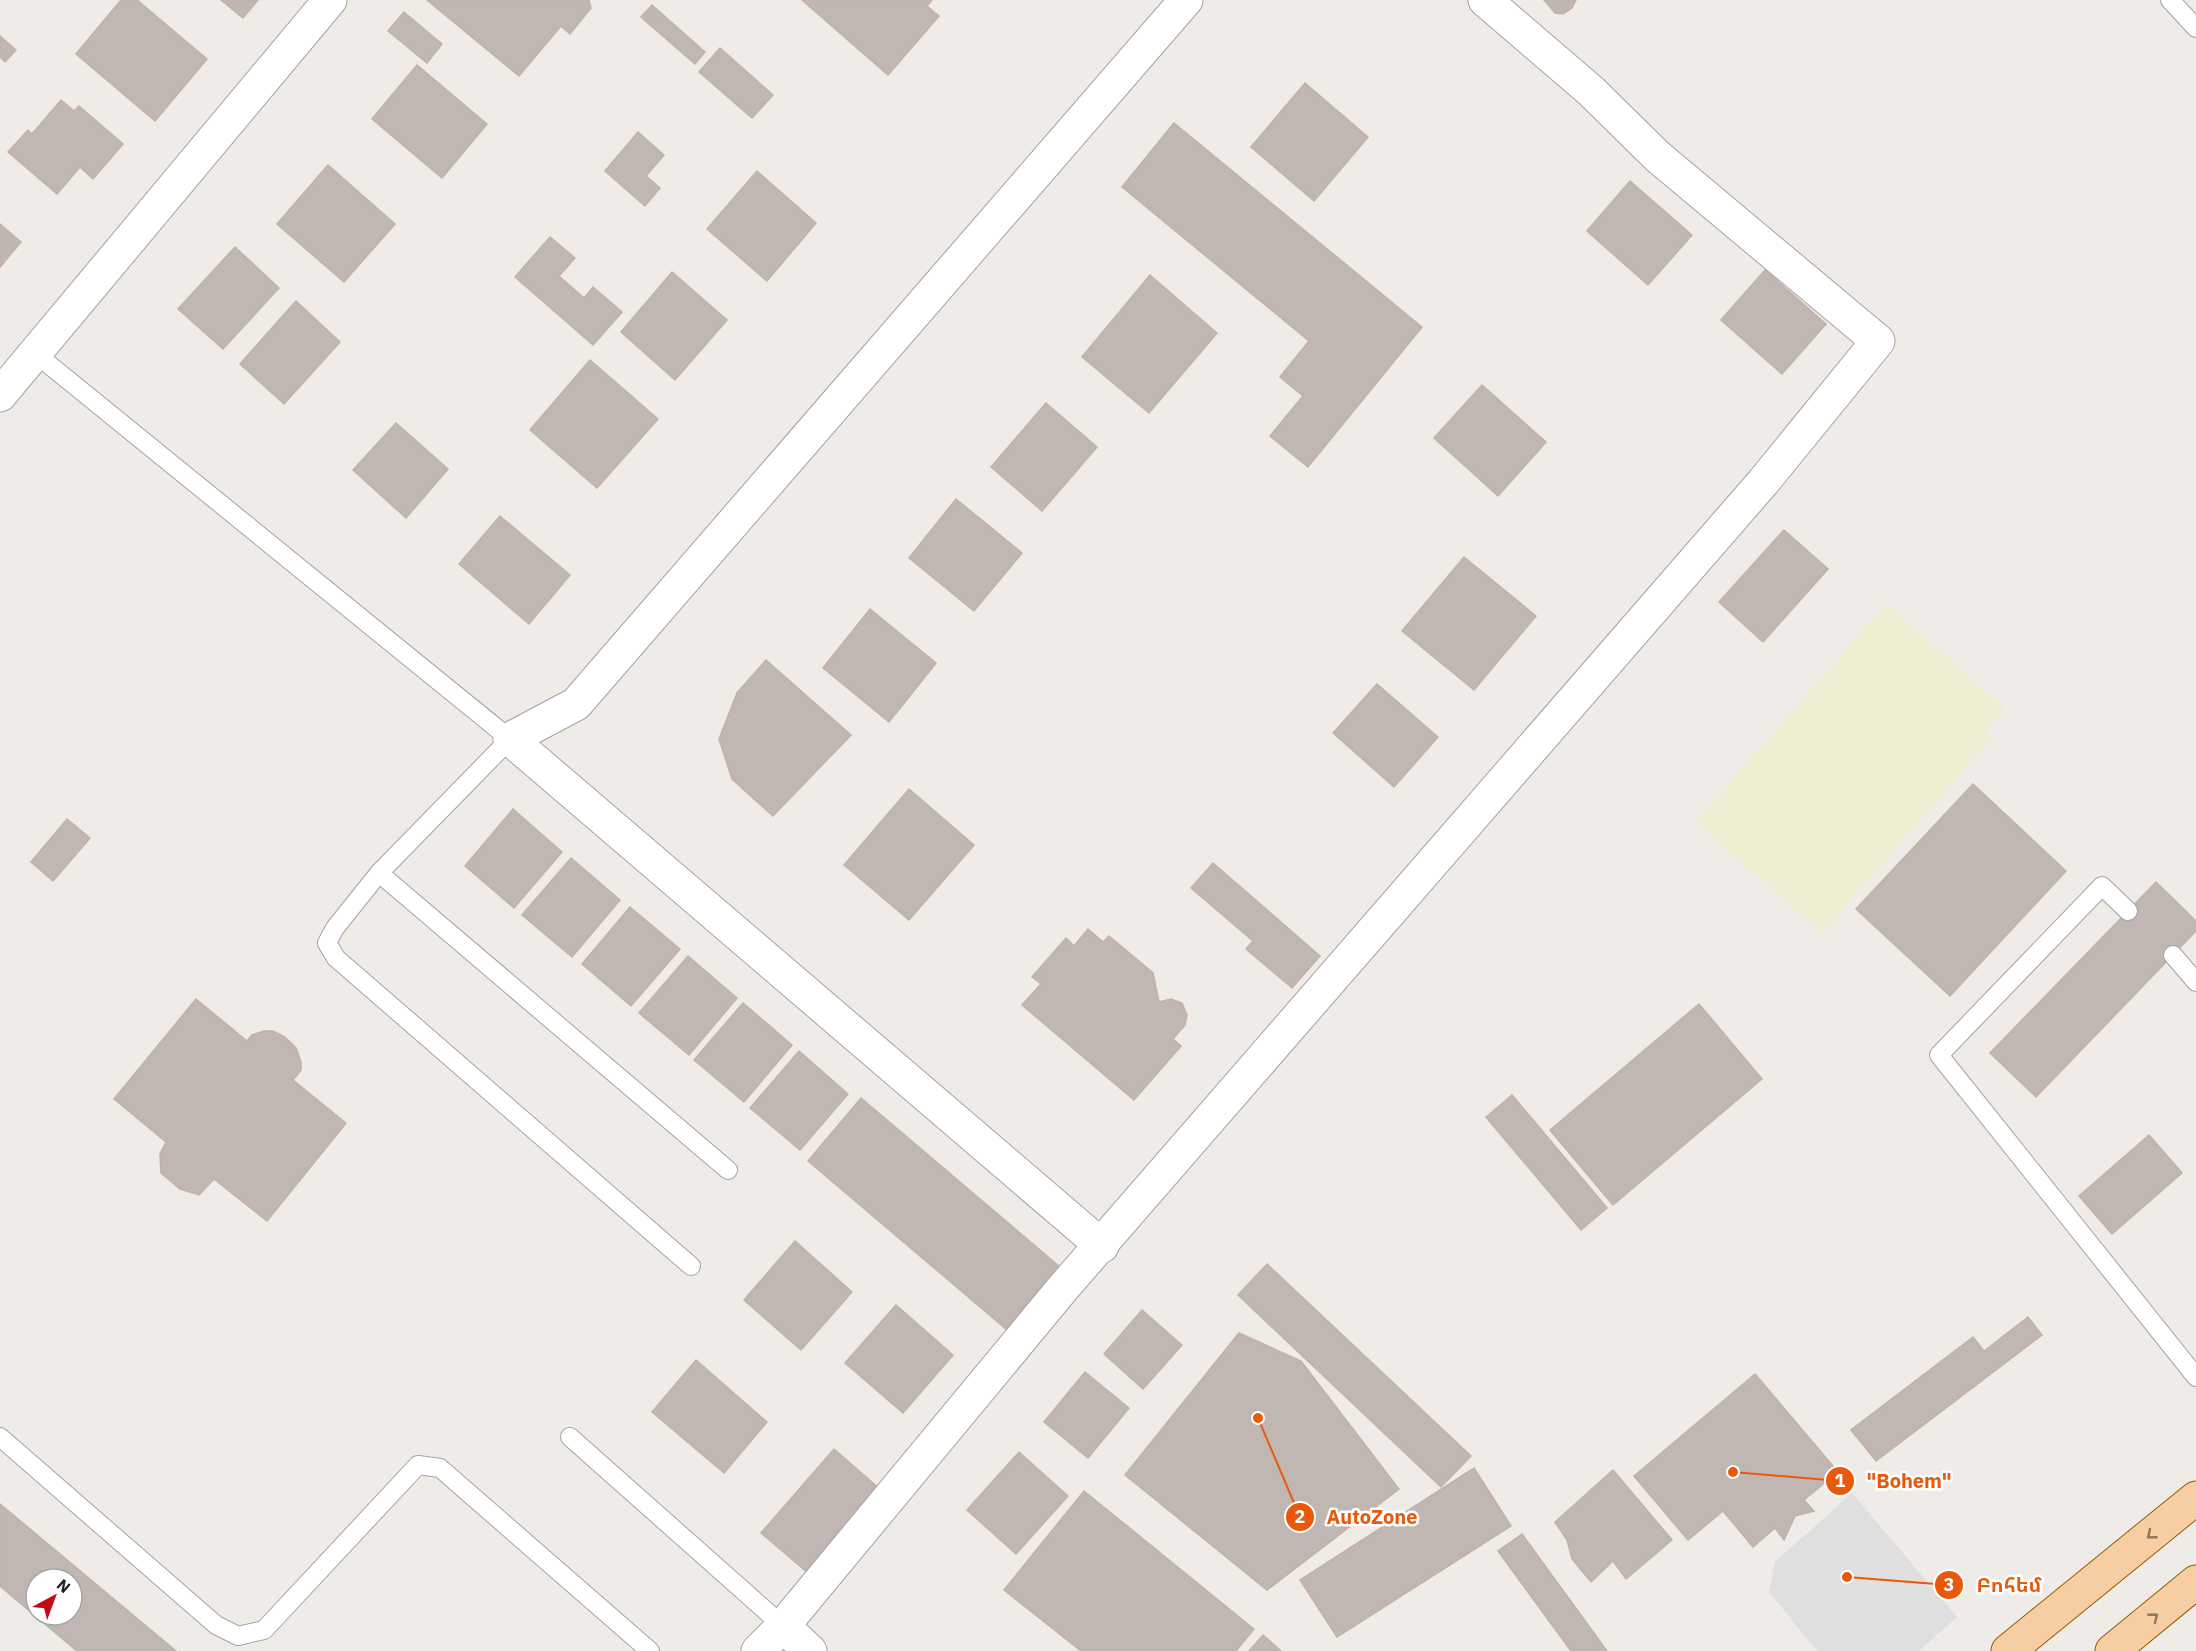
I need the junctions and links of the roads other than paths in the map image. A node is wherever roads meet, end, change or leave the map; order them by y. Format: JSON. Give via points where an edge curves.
{"nodes":[{"id":1,"x":330,"y":0,"type":"edge"},
{"id":2,"x":1186,"y":0,"type":"edge"},
{"id":3,"x":1485,"y":0,"type":"edge"},
{"id":4,"x":2170,"y":0,"type":"edge"},
{"id":5,"x":2196,"y":28,"type":"edge"},
{"id":6,"x":36,"y":354,"type":"junction"},
{"id":7,"x":0,"y":395,"type":"edge"},
{"id":8,"x":510,"y":739,"type":"junction"},
{"id":9,"x":379,"y":873,"type":"junction"},
{"id":10,"x":2128,"y":911,"type":"dead end"},
{"id":11,"x":2173,"y":955,"type":"dead end"},
{"id":12,"x":2196,"y":982,"type":"edge"},
{"id":13,"x":728,"y":1170,"type":"dead end"},
{"id":14,"x":1102,"y":1246,"type":"junction"},
{"id":15,"x":692,"y":1266,"type":"dead end"},
{"id":16,"x":2196,"y":1377,"type":"edge"},
{"id":17,"x":0,"y":1437,"type":"edge"},
{"id":18,"x":570,"y":1437,"type":"dead end"},
{"id":19,"x":2196,"y":1498,"type":"edge"},
{"id":20,"x":2196,"y":1582,"type":"edge"},
{"id":21,"x":783,"y":1626,"type":"junction"},
{"id":22,"x":650,"y":1651,"type":"edge"},
{"id":23,"x":758,"y":1651,"type":"edge"},
{"id":24,"x":810,"y":1651,"type":"edge"},
{"id":25,"x":2008,"y":1651,"type":"edge"},
{"id":26,"x":2112,"y":1651,"type":"edge"}],
"edges":[{"from":1,"to":6,"type":"street"},
{"from":2,"to":8,"type":"street","via":[[576,704]]},
{"from":3,"to":14,"type":"street","via":[[1658,156],[1878,341],[1764,481]]},
{"from":4,"to":5,"type":"lane"},
{"from":6,"to":7,"type":"street"},
{"from":6,"to":8,"type":"lane"},
{"from":8,"to":9,"type":"lane"},
{"from":8,"to":14,"type":"street"},
{"from":9,"to":13,"type":"lane"},
{"from":9,"to":15,"type":"lane","via":[[327,943],[336,958]]},
{"from":10,"to":16,"type":"lane","via":[[2102,886],[1939,1055]]},
{"from":11,"to":12,"type":"lane"},
{"from":14,"to":21,"type":"street"},
{"from":17,"to":22,"type":"lane","via":[[216,1625],[238,1636],[264,1630],[418,1465],[440,1468]]},
{"from":18,"to":21,"type":"lane"},
{"from":19,"to":25,"type":"main road","one_way":true},
{"from":26,"to":20,"type":"main road","one_way":true},
{"from":21,"to":23,"type":"street"},
{"from":21,"to":24,"type":"street"}]}
